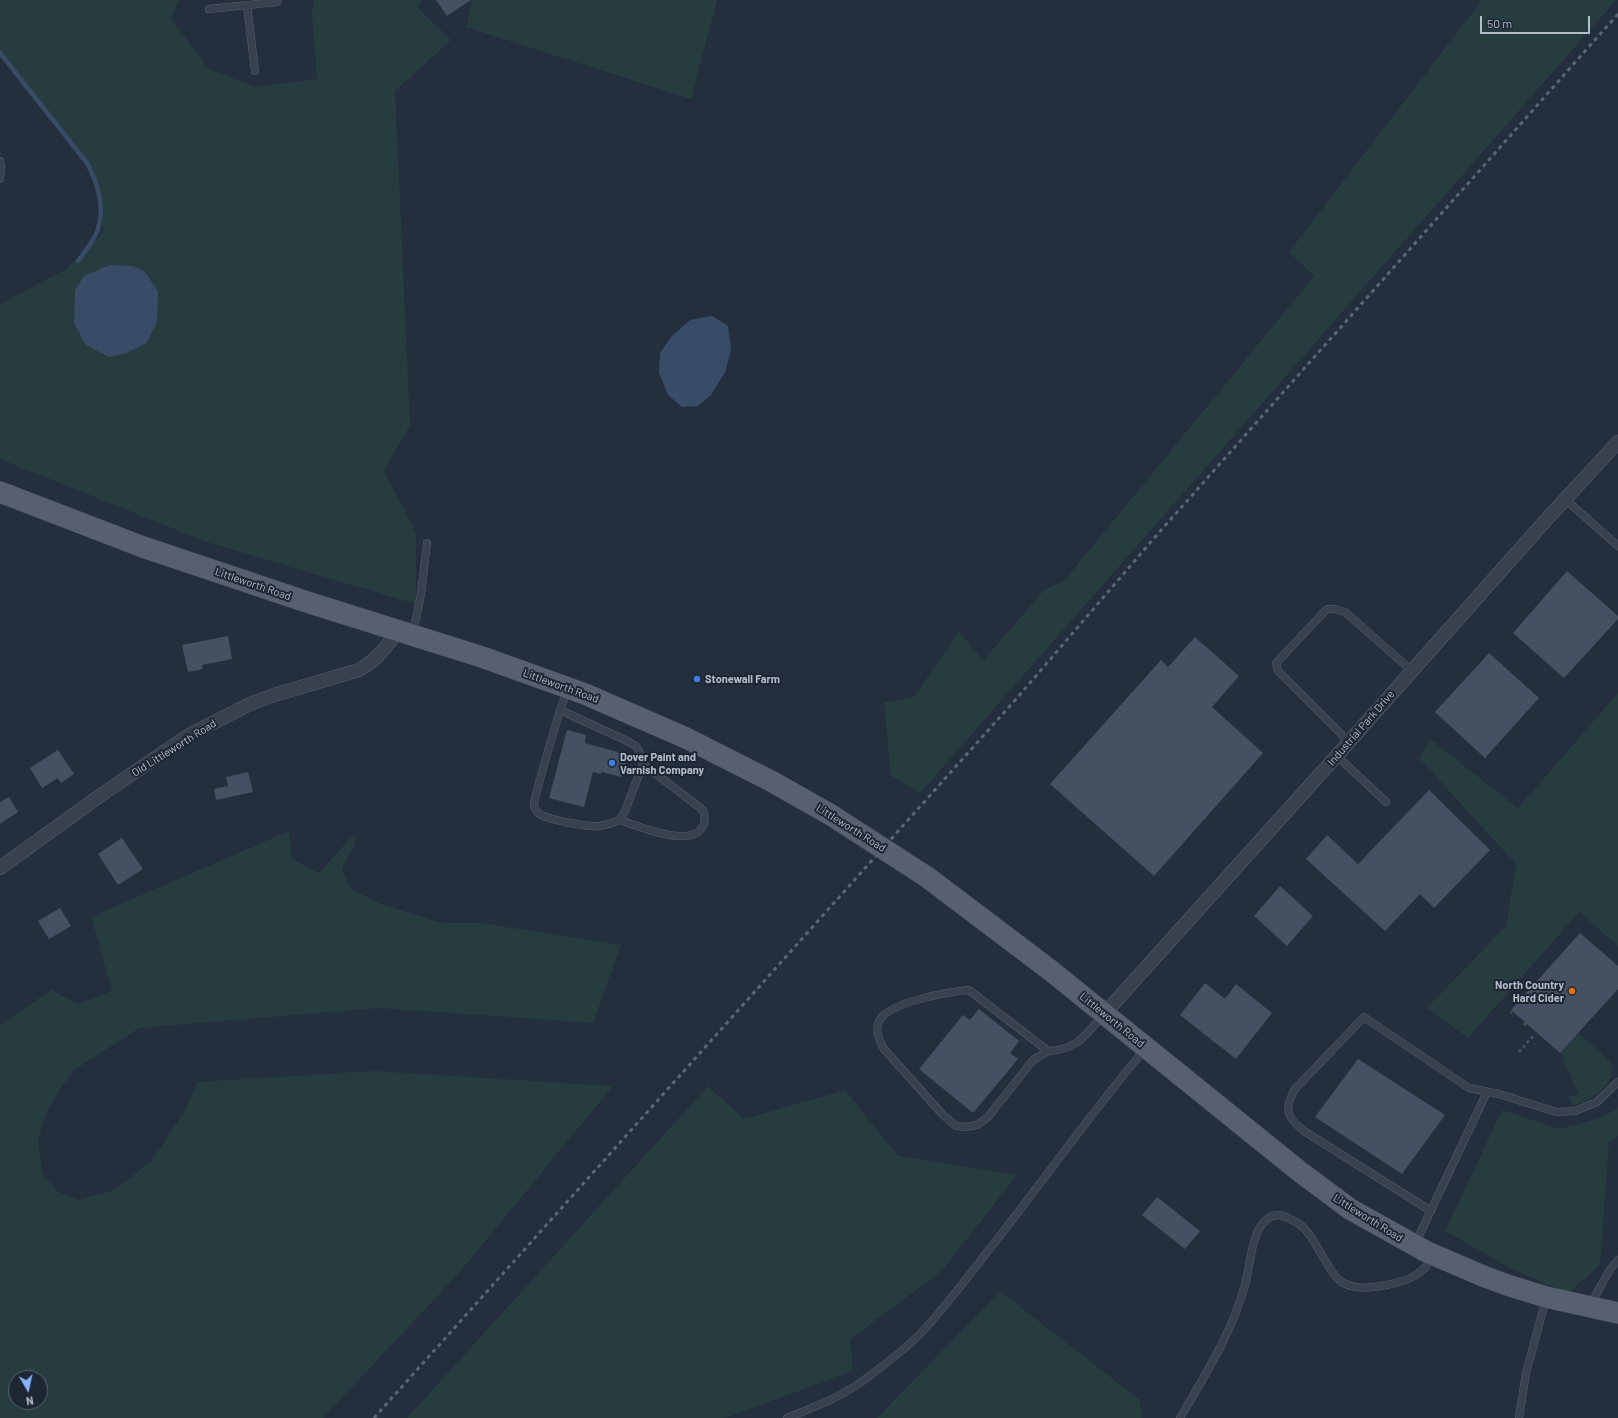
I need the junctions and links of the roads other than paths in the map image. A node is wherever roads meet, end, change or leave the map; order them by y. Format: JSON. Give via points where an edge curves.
{"nodes":[{"id":1,"x":278,"y":0,"type":"edge"},
{"id":2,"x":247,"y":5,"type":"junction"},
{"id":3,"x":209,"y":9,"type":"dead end"},
{"id":4,"x":256,"y":71,"type":"dead end"},
{"id":5,"x":0,"y":161,"type":"edge"},
{"id":6,"x":0,"y":179,"type":"edge"},
{"id":7,"x":1618,"y":442,"type":"edge"},
{"id":8,"x":0,"y":492,"type":"edge"},
{"id":9,"x":1565,"y":499,"type":"junction"},
{"id":10,"x":427,"y":543,"type":"dead end"},
{"id":11,"x":1618,"y":546,"type":"edge"},
{"id":12,"x":406,"y":632,"type":"junction"},
{"id":13,"x":1411,"y":670,"type":"junction"},
{"id":14,"x":568,"y":688,"type":"junction"},
{"id":15,"x":560,"y":710,"type":"junction"},
{"id":16,"x":1349,"y":742,"type":"junction"},
{"id":17,"x":1337,"y":756,"type":"junction"},
{"id":18,"x":643,"y":764,"type":"junction"},
{"id":19,"x":1386,"y":802,"type":"dead end"},
{"id":20,"x":620,"y":820,"type":"junction"},
{"id":21,"x":0,"y":868,"type":"edge"},
{"id":22,"x":1105,"y":1013,"type":"junction"},
{"id":23,"x":1147,"y":1047,"type":"junction"},
{"id":24,"x":1048,"y":1051,"type":"junction"},
{"id":25,"x":1618,"y":1082,"type":"edge"},
{"id":26,"x":1487,"y":1092,"type":"junction"},
{"id":27,"x":1431,"y":1211,"type":"junction"},
{"id":28,"x":1414,"y":1246,"type":"junction"},
{"id":29,"x":1434,"y":1256,"type":"junction"},
{"id":30,"x":1618,"y":1260,"type":"edge"},
{"id":31,"x":1546,"y":1297,"type":"junction"},
{"id":32,"x":1589,"y":1308,"type":"junction"},
{"id":33,"x":1618,"y":1313,"type":"edge"},
{"id":34,"x":787,"y":1418,"type":"edge"},
{"id":35,"x":1180,"y":1418,"type":"edge"},
{"id":36,"x":1519,"y":1418,"type":"edge"}],
"edges":[{"from":1,"to":2,"type":"lane"},
{"from":2,"to":3,"type":"lane"},
{"from":2,"to":4,"type":"lane"},
{"from":5,"to":6,"type":"lane"},
{"from":7,"to":9,"type":"street","name":"Industrial Park Drive"},
{"from":8,"to":12,"type":"main road","name":"Littleworth Road","via":[[151,549],[307,602]]},
{"from":9,"to":11,"type":"lane"},
{"from":9,"to":13,"type":"street","name":"Industrial Park Drive"},
{"from":10,"to":12,"type":"lane","via":[[421,594]]},
{"from":12,"to":14,"type":"main road","name":"Littleworth Road"},
{"from":12,"to":21,"type":"street","name":"Old Littleworth Road","via":[[370,664],[359,670],[274,695],[232,712],[190,735]]},
{"from":13,"to":16,"type":"street","name":"Industrial Park Drive"},
{"from":13,"to":16,"type":"lane","via":[[1345,612],[1334,609],[1328,609],[1276,663],[1278,671]]},
{"from":14,"to":15,"type":"lane"},
{"from":14,"to":22,"type":"main road","name":"Littleworth Road","bridge":true,"via":[[686,738],[771,780],[832,815],[927,877]]},
{"from":15,"to":18,"type":"lane","via":[[636,746]]},
{"from":15,"to":20,"type":"lane","via":[[534,808],[547,818],[583,825],[599,826]]},
{"from":16,"to":17,"type":"street","name":"Industrial Park Drive"},
{"from":17,"to":19,"type":"lane"},
{"from":17,"to":22,"type":"street","name":"Industrial Park Drive"},
{"from":18,"to":20,"type":"lane"},
{"from":18,"to":20,"type":"lane","via":[[702,810],[704,824],[700,830],[692,834],[679,836],[664,835]]},
{"from":22,"to":23,"type":"main road","name":"Littleworth Road"},
{"from":22,"to":24,"type":"lane","via":[[1072,1047],[1061,1051]]},
{"from":23,"to":28,"type":"main road","name":"Littleworth Road","via":[[1350,1209]]},
{"from":23,"to":34,"type":"lane","via":[[1111,1089],[1007,1228],[918,1336],[859,1384],[830,1400]]},
{"from":24,"to":24,"type":"lane","via":[[970,990],[953,991],[920,999],[882,1017],[878,1026],[878,1038],[884,1049],[956,1126],[977,1125],[988,1117],[1033,1060]]},
{"from":25,"to":26,"type":"lane","via":[[1597,1102],[1575,1111],[1556,1112]]},
{"from":26,"to":27,"type":"lane"},
{"from":26,"to":27,"type":"lane","via":[[1469,1088],[1364,1017],[1295,1089],[1289,1100],[1287,1109],[1290,1117],[1304,1132]]},
{"from":27,"to":28,"type":"lane"},
{"from":28,"to":29,"type":"main road","name":"Littleworth Road"},
{"from":29,"to":31,"type":"main road","name":"Littleworth Road","via":[[1507,1285]]},
{"from":29,"to":35,"type":"lane","via":[[1424,1270],[1411,1278],[1374,1288],[1360,1288],[1348,1285],[1337,1278],[1307,1230],[1299,1223],[1280,1215],[1266,1219],[1256,1236],[1238,1310],[1223,1343]]},
{"from":30,"to":32,"type":"lane","via":[[1609,1271]]},
{"from":31,"to":32,"type":"main road","name":"Littleworth Road"},
{"from":31,"to":36,"type":"lane","via":[[1526,1373]]},
{"from":32,"to":33,"type":"main road","name":"Littleworth Road"}]}
